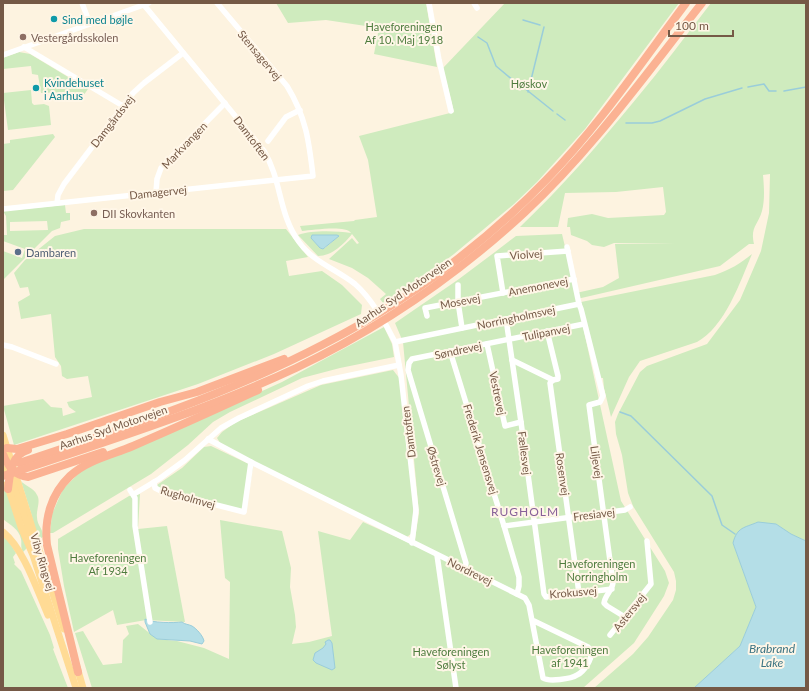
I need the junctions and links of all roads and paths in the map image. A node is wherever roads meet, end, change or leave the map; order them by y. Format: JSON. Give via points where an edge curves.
{"nodes":[{"id":1,"x":82,"y":3,"type":"edge"},
{"id":2,"x":217,"y":3,"type":"edge"},
{"id":3,"x":429,"y":3,"type":"edge"},
{"id":4,"x":686,"y":3,"type":"edge"},
{"id":5,"x":702,"y":3,"type":"edge"},
{"id":6,"x":146,"y":4,"type":"edge"},
{"id":7,"x":90,"y":24,"type":"junction"},
{"id":8,"x":24,"y":47,"type":"junction"},
{"id":9,"x":183,"y":53,"type":"junction"},
{"id":10,"x":3,"y":54,"type":"edge"},
{"id":11,"x":225,"y":103,"type":"junction"},
{"id":12,"x":123,"y":106,"type":"junction"},
{"id":13,"x":300,"y":110,"type":"junction"},
{"id":14,"x":451,"y":111,"type":"dead end"},
{"id":15,"x":268,"y":141,"type":"dead end"},
{"id":16,"x":313,"y":176,"type":"joint"},
{"id":17,"x":276,"y":180,"type":"junction"},
{"id":18,"x":156,"y":192,"type":"junction"},
{"id":19,"x":56,"y":203,"type":"junction"},
{"id":20,"x":3,"y":209,"type":"edge"},
{"id":21,"x":574,"y":279,"type":"junction"},
{"id":22,"x":458,"y":285,"type":"dead end"},
{"id":23,"x":503,"y":293,"type":"junction"},
{"id":24,"x":458,"y":302,"type":"junction"},
{"id":25,"x":579,"y":304,"type":"junction"},
{"id":26,"x":376,"y":309,"type":"dead end"},
{"id":27,"x":427,"y":316,"type":"dead end"},
{"id":28,"x":506,"y":319,"type":"junction"},
{"id":29,"x":584,"y":324,"type":"junction"},
{"id":30,"x":386,"y":325,"type":"dead end"},
{"id":31,"x":462,"y":328,"type":"junction"},
{"id":32,"x":356,"y":332,"type":"junction"},
{"id":33,"x":547,"y":332,"type":"junction"},
{"id":34,"x":509,"y":339,"type":"junction"},
{"id":35,"x":395,"y":342,"type":"junction"},
{"id":36,"x":487,"y":344,"type":"junction"},
{"id":37,"x":3,"y":345,"type":"edge"},
{"id":38,"x":450,"y":351,"type":"junction"},
{"id":39,"x":512,"y":360,"type":"junction"},
{"id":40,"x":409,"y":363,"type":"joint"},
{"id":41,"x":56,"y":364,"type":"dead end"},
{"id":42,"x":399,"y":365,"type":"junction"},
{"id":43,"x":556,"y":379,"type":"junction"},
{"id":44,"x":190,"y":421,"type":"junction"},
{"id":45,"x":521,"y":422,"type":"junction"},
{"id":46,"x":67,"y":434,"type":"junction"},
{"id":47,"x":3,"y":435,"type":"edge"},
{"id":48,"x":208,"y":439,"type":"junction"},
{"id":49,"x":251,"y":462,"type":"junction"},
{"id":50,"x":9,"y":469,"type":"edge"},
{"id":51,"x":154,"y":482,"type":"junction"},
{"id":52,"x":630,"y":507,"type":"dead end"},
{"id":53,"x":603,"y":512,"type":"junction"},
{"id":54,"x":568,"y":517,"type":"junction"},
{"id":55,"x":534,"y":522,"type":"junction"},
{"id":56,"x":504,"y":526,"type":"junction"},
{"id":57,"x":3,"y":532,"type":"edge"},
{"id":58,"x":646,"y":541,"type":"dead end"},
{"id":59,"x":412,"y":543,"type":"junction"},
{"id":60,"x":33,"y":544,"type":"junction"},
{"id":61,"x":36,"y":553,"type":"junction"},
{"id":62,"x":437,"y":555,"type":"junction"},
{"id":63,"x":465,"y":568,"type":"junction"},
{"id":64,"x":542,"y":586,"type":"joint"},
{"id":65,"x":612,"y":589,"type":"junction"},
{"id":66,"x":579,"y":593,"type":"junction"},
{"id":67,"x":517,"y":594,"type":"junction"},
{"id":68,"x":625,"y":617,"type":"junction"},
{"id":69,"x":532,"y":620,"type":"junction"},
{"id":70,"x":150,"y":622,"type":"dead end"},
{"id":71,"x":610,"y":635,"type":"dead end"},
{"id":72,"x":78,"y":672,"type":"junction"},
{"id":73,"x":75,"y":688,"type":"edge"},
{"id":74,"x":83,"y":688,"type":"edge"},
{"id":75,"x":456,"y":688,"type":"edge"}],
"edges":[{"from":1,"to":7,"type":"street"},
{"from":2,"to":13,"type":"street","name":"Stensagervej","via":[[287,86]]},
{"from":3,"to":14,"type":"street"},
{"from":4,"to":32,"type":"highway","name":"Aarhus Syd Motorvejen","via":[[603,116],[557,169],[519,207],[490,234],[438,274]]},
{"from":5,"to":32,"type":"highway","name":"Aarhus Syd Motorvejen","via":[[610,121],[554,184],[526,211],[449,276],[406,306]]},
{"from":6,"to":7,"type":"street"},
{"from":6,"to":9,"type":"street","name":"Damtoften"},
{"from":7,"to":8,"type":"street"},
{"from":8,"to":10,"type":"street"},
{"from":8,"to":12,"type":"street"},
{"from":9,"to":11,"type":"street","name":"Damtoften"},
{"from":9,"to":12,"type":"street","name":"Damgårdsvej","via":[[138,88]]},
{"from":11,"to":17,"type":"street","name":"Damtoften","via":[[264,151]]},
{"from":11,"to":18,"type":"street","name":"Markvangen","via":[[161,168]]},
{"from":12,"to":19,"type":"street","name":"Damgårdsvej","via":[[64,184]]},
{"from":13,"to":15,"type":"street","via":[[286,117]]},
{"from":13,"to":16,"type":"street","name":"Stensagervej","via":[[309,142]]},
{"from":16,"to":17,"type":"street","name":"Damagervej"},
{"from":17,"to":18,"type":"street","name":"Damagervej"},
{"from":17,"to":26,"type":"street","name":"Damtoften","via":[[283,211],[298,241],[311,255],[355,284]]},
{"from":18,"to":19,"type":"street","name":"Damagervej"},
{"from":19,"to":20,"type":"street","name":"Damagervej"},
{"from":21,"to":23,"type":"street","name":"Anemonevej"},
{"from":21,"to":23,"type":"street","name":"Violvej","via":[[567,249],[497,256]]},
{"from":21,"to":25,"type":"street"},
{"from":22,"to":24,"type":"street"},
{"from":23,"to":24,"type":"street","name":"Mosevej"},
{"from":24,"to":27,"type":"street","name":"Mosevej","via":[[425,308]]},
{"from":24,"to":31,"type":"street"},
{"from":25,"to":28,"type":"street","name":"Norringholmsvej"},
{"from":25,"to":29,"type":"street","name":"Liljevej"},
{"from":28,"to":31,"type":"street","name":"Norringholmsvej"},
{"from":28,"to":34,"type":"street","name":"Fællesvej"},
{"from":29,"to":33,"type":"street","name":"Tulipanvej"},
{"from":29,"to":53,"type":"street","name":"Liljevej","via":[[603,396],[600,402],[589,405]]},
{"from":30,"to":35,"type":"street","name":"Damtoften"},
{"from":31,"to":35,"type":"street","name":"Norringholmsvej"},
{"from":32,"to":44,"type":"highway","via":[[332,352],[292,374]]},
{"from":32,"to":46,"type":"highway","via":[[196,392]]},
{"from":32,"to":50,"type":"highway","name":"Aarhus Syd Motorvejen","via":[[219,392]]},
{"from":32,"to":50,"type":"highway","name":"Aarhus Syd Motorvejen","via":[[296,368],[222,399],[140,430]]},
{"from":33,"to":34,"type":"street","name":"Tulipanvej"},
{"from":33,"to":43,"type":"street","via":[[558,376]]},
{"from":34,"to":36,"type":"street","name":"Søndrevej"},
{"from":34,"to":39,"type":"street","name":"Fællesvej"},
{"from":35,"to":42,"type":"street","name":"Damtoften"},
{"from":36,"to":38,"type":"street","name":"Søndrevej"},
{"from":36,"to":45,"type":"street","name":"Vestrevej","via":[[505,426]]},
{"from":37,"to":41,"type":"street"},
{"from":38,"to":40,"type":"street","name":"Søndrevej","via":[[412,359]]},
{"from":38,"to":56,"type":"street","name":"Frederik Jensensvej"},
{"from":39,"to":43,"type":"street"},
{"from":39,"to":45,"type":"street","name":"Fællesvej"},
{"from":40,"to":63,"type":"street","name":"Østrevej","via":[[408,370],[466,564]]},
{"from":42,"to":48,"type":"street","name":"Rugholmvej","via":[[308,386],[239,418]]},
{"from":42,"to":59,"type":"street","name":"Damtoften","via":[[416,510]]},
{"from":43,"to":54,"type":"street","name":"Rosenvej","via":[[550,383]]},
{"from":44,"to":50,"type":"highway","via":[[42,474],[28,477]]},
{"from":44,"to":72,"type":"highway","via":[[79,469],[57,492],[50,507],[47,545]]},
{"from":45,"to":55,"type":"street","name":"Fællesvej"},
{"from":46,"to":50,"type":"highway","via":[[23,451]]},
{"from":46,"to":50,"type":"highway","via":[[17,449]]},
{"from":47,"to":50,"type":"main road","name":"Viby Ringvej"},
{"from":48,"to":49,"type":"street"},
{"from":48,"to":51,"type":"street","name":"Rugholmvej","via":[[185,460]]},
{"from":49,"to":51,"type":"street","name":"Rugholmvej","via":[[244,512],[161,491],[155,488]]},
{"from":49,"to":59,"type":"street"},
{"from":50,"to":60,"type":"main road","name":"Viby Ringvej","via":[[30,520]]},
{"from":50,"to":60,"type":"main road","name":"Viby Ringvej","via":[[21,526]]},
{"from":51,"to":70,"type":"street","via":[[132,492],[136,502],[135,526]]},
{"from":52,"to":53,"type":"street","name":"Fresiavej"},
{"from":53,"to":54,"type":"street","name":"Fresiavej"},
{"from":53,"to":65,"type":"street","name":"Liljevej"},
{"from":54,"to":55,"type":"street","name":"Fresiavej"},
{"from":54,"to":66,"type":"street","name":"Rosenvej"},
{"from":55,"to":56,"type":"street","name":"Fresiavej"},
{"from":55,"to":64,"type":"street","name":"Fællesvej"},
{"from":56,"to":67,"type":"street","name":"Frederik Jensensvej","via":[[519,577]]},
{"from":57,"to":73,"type":"main road","via":[[14,543],[24,561],[49,617]]},
{"from":58,"to":68,"type":"street","name":"Astersvej","via":[[651,584]]},
{"from":59,"to":62,"type":"street","name":"Nordrevej"},
{"from":60,"to":61,"type":"main road","name":"Viby Ringvej"},
{"from":61,"to":72,"type":"main road","name":"Viby Ringvej"},
{"from":61,"to":73,"type":"main road","name":"Viby Ringvej"},
{"from":62,"to":63,"type":"street","name":"Nordrevej"},
{"from":62,"to":75,"type":"street"},
{"from":63,"to":67,"type":"street","name":"Nordrevej"},
{"from":64,"to":66,"type":"street","name":"Krokusvej","via":[[546,597]]},
{"from":65,"to":66,"type":"street","name":"Krokusvej"},
{"from":65,"to":68,"type":"street","name":"Liljevej","via":[[604,603]]},
{"from":67,"to":69,"type":"street","name":"Nordrevej","via":[[527,600]]},
{"from":68,"to":71,"type":"street","name":"Astersvej"},
{"from":69,"to":69,"type":"street","via":[[588,647],[592,658],[577,675],[549,680],[543,678]]},
{"from":72,"to":74,"type":"main road","name":"Viby Ringvej"}]}
